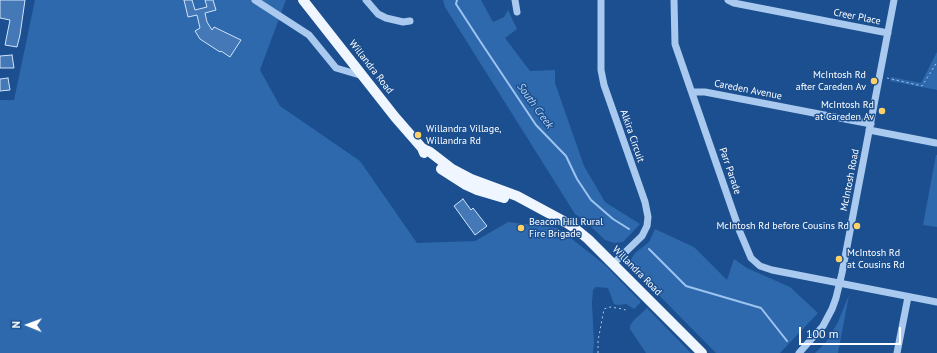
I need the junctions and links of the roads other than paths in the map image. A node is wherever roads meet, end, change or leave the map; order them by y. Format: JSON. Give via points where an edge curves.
{"nodes":[{"id":1,"x":255,"y":0,"type":"edge"},
{"id":2,"x":303,"y":0,"type":"edge"},
{"id":3,"x":366,"y":0,"type":"edge"},
{"id":4,"x":515,"y":0,"type":"edge"},
{"id":5,"x":601,"y":0,"type":"edge"},
{"id":6,"x":674,"y":0,"type":"edge"},
{"id":7,"x":728,"y":0,"type":"edge"},
{"id":8,"x":894,"y":0,"type":"edge"},
{"id":9,"x":517,"y":12,"type":"dead end"},
{"id":10,"x":410,"y":21,"type":"dead end"},
{"id":11,"x":888,"y":33,"type":"junction"},
{"id":12,"x":363,"y":76,"type":"junction"},
{"id":13,"x":693,"y":92,"type":"junction"},
{"id":14,"x":870,"y":127,"type":"junction"},
{"id":15,"x":936,"y":144,"type":"edge"},
{"id":16,"x":613,"y":264,"type":"junction"},
{"id":17,"x":839,"y":284,"type":"junction"},
{"id":18,"x":908,"y":297,"type":"junction"},
{"id":19,"x":937,"y":302,"type":"edge"},
{"id":20,"x":702,"y":353,"type":"edge"},
{"id":21,"x":799,"y":353,"type":"edge"},
{"id":22,"x":897,"y":353,"type":"edge"}],
"edges":[{"from":1,"to":12,"type":"street","via":[[309,35],[336,68]]},
{"from":2,"to":12,"type":"main road","name":"Willandra Road"},
{"from":3,"to":10,"type":"street","via":[[378,14],[386,18]]},
{"from":4,"to":9,"type":"street"},
{"from":5,"to":16,"type":"street","name":"Alkira Circuit","via":[[603,78],[648,217],[642,236]]},
{"from":6,"to":13,"type":"street","name":"Parr Parade","via":[[675,44]]},
{"from":7,"to":11,"type":"street","name":"Creer Place"},
{"from":8,"to":11,"type":"street","name":"McIntosh Road"},
{"from":11,"to":14,"type":"street","name":"McIntosh Road"},
{"from":12,"to":16,"type":"main road","name":"Willandra Road","via":[[422,148],[427,158],[450,176],[490,194],[528,203],[560,219],[577,230]]},
{"from":13,"to":14,"type":"street","name":"Careden Avenue","via":[[705,92]]},
{"from":13,"to":17,"type":"street","name":"Parr Parade","via":[[751,258],[760,266]]},
{"from":14,"to":15,"type":"street","name":"Careden Avenue"},
{"from":14,"to":17,"type":"street","name":"McIntosh Road"},
{"from":16,"to":20,"type":"main road","name":"Willandra Road"},
{"from":17,"to":18,"type":"street","name":"Parr Parade"},
{"from":17,"to":21,"type":"street","name":"McIntosh Road","via":[[828,318]]},
{"from":18,"to":19,"type":"street","name":"Parr Parade"},
{"from":18,"to":22,"type":"street"}]}
